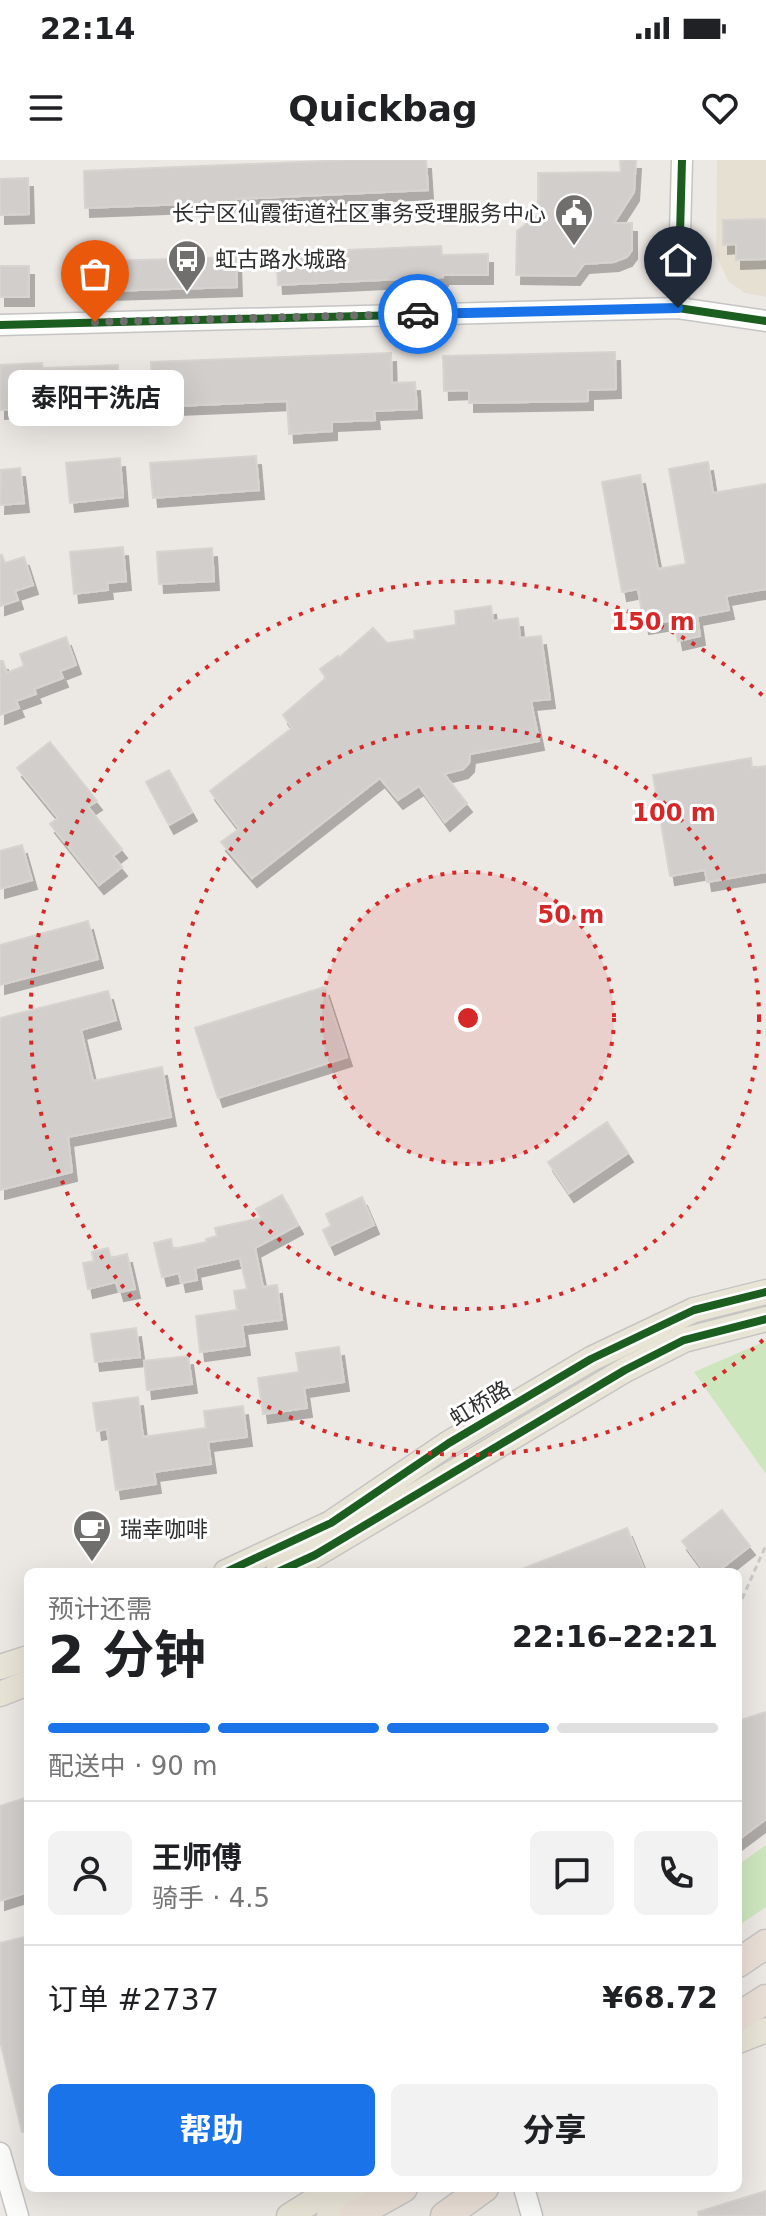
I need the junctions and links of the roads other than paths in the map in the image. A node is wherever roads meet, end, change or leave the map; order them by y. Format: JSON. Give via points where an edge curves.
{"nodes":[{"id":1,"x":682,"y":160,"type":"edge"},
{"id":2,"x":678,"y":308,"type":"junction"},
{"id":3,"x":766,"y":321,"type":"edge"},
{"id":4,"x":0,"y":325,"type":"edge"},
{"id":5,"x":766,"y":1292,"type":"edge"},
{"id":6,"x":766,"y":1319,"type":"edge"},
{"id":7,"x":235,"y":1568,"type":"edge"},
{"id":8,"x":287,"y":1568,"type":"edge"},
{"id":9,"x":24,"y":1659,"type":"edge"},
{"id":10,"x":0,"y":1667,"type":"edge"},
{"id":11,"x":24,"y":1685,"type":"edge"},
{"id":12,"x":0,"y":1694,"type":"edge"},
{"id":13,"x":766,"y":1933,"type":"edge"},
{"id":14,"x":766,"y":1944,"type":"edge"},
{"id":15,"x":742,"y":1948,"type":"edge"},
{"id":16,"x":742,"y":1960,"type":"edge"},
{"id":17,"x":766,"y":1999,"type":"edge"},
{"id":18,"x":766,"y":2006,"type":"edge"},
{"id":19,"x":742,"y":2014,"type":"edge"},
{"id":20,"x":742,"y":2021,"type":"edge"},
{"id":21,"x":766,"y":2030,"type":"edge"},
{"id":22,"x":742,"y":2039,"type":"edge"},
{"id":23,"x":0,"y":2153,"type":"edge"},
{"id":24,"x":328,"y":2192,"type":"edge"},
{"id":25,"x":365,"y":2192,"type":"edge"},
{"id":26,"x":397,"y":2192,"type":"edge"},
{"id":27,"x":398,"y":2192,"type":"edge"},
{"id":28,"x":480,"y":2192,"type":"edge"},
{"id":29,"x":490,"y":2192,"type":"edge"},
{"id":30,"x":525,"y":2192,"type":"edge"},
{"id":31,"x":18,"y":2216,"type":"edge"},
{"id":32,"x":289,"y":2216,"type":"edge"},
{"id":33,"x":329,"y":2216,"type":"edge"},
{"id":34,"x":353,"y":2216,"type":"edge"},
{"id":35,"x":364,"y":2216,"type":"edge"},
{"id":36,"x":446,"y":2216,"type":"edge"},
{"id":37,"x":463,"y":2216,"type":"edge"},
{"id":38,"x":532,"y":2216,"type":"edge"}],
"edges":[{"from":1,"to":2,"type":"street"},
{"from":2,"to":3,"type":"street"},
{"from":2,"to":4,"type":"street"},
{"from":5,"to":7,"type":"main road","name":"虹桥路","via":[[694,1310],[591,1359],[449,1443],[331,1523]]},
{"from":6,"to":8,"type":"main road","name":"虹桥路","via":[[684,1340],[637,1364]]},
{"from":9,"to":10,"type":"main road"},
{"from":11,"to":12,"type":"main road"},
{"from":13,"to":15,"type":"main road"},
{"from":14,"to":16,"type":"highway"},
{"from":17,"to":19,"type":"highway"},
{"from":18,"to":20,"type":"main road"},
{"from":21,"to":22,"type":"main road"},
{"from":23,"to":31,"type":"street"},
{"from":24,"to":32,"type":"main road"},
{"from":25,"to":33,"type":"main road"},
{"from":26,"to":34,"type":"highway"},
{"from":27,"to":35,"type":"highway"},
{"from":28,"to":36,"type":"highway"},
{"from":29,"to":37,"type":"main road"},
{"from":30,"to":38,"type":"street"}]}
